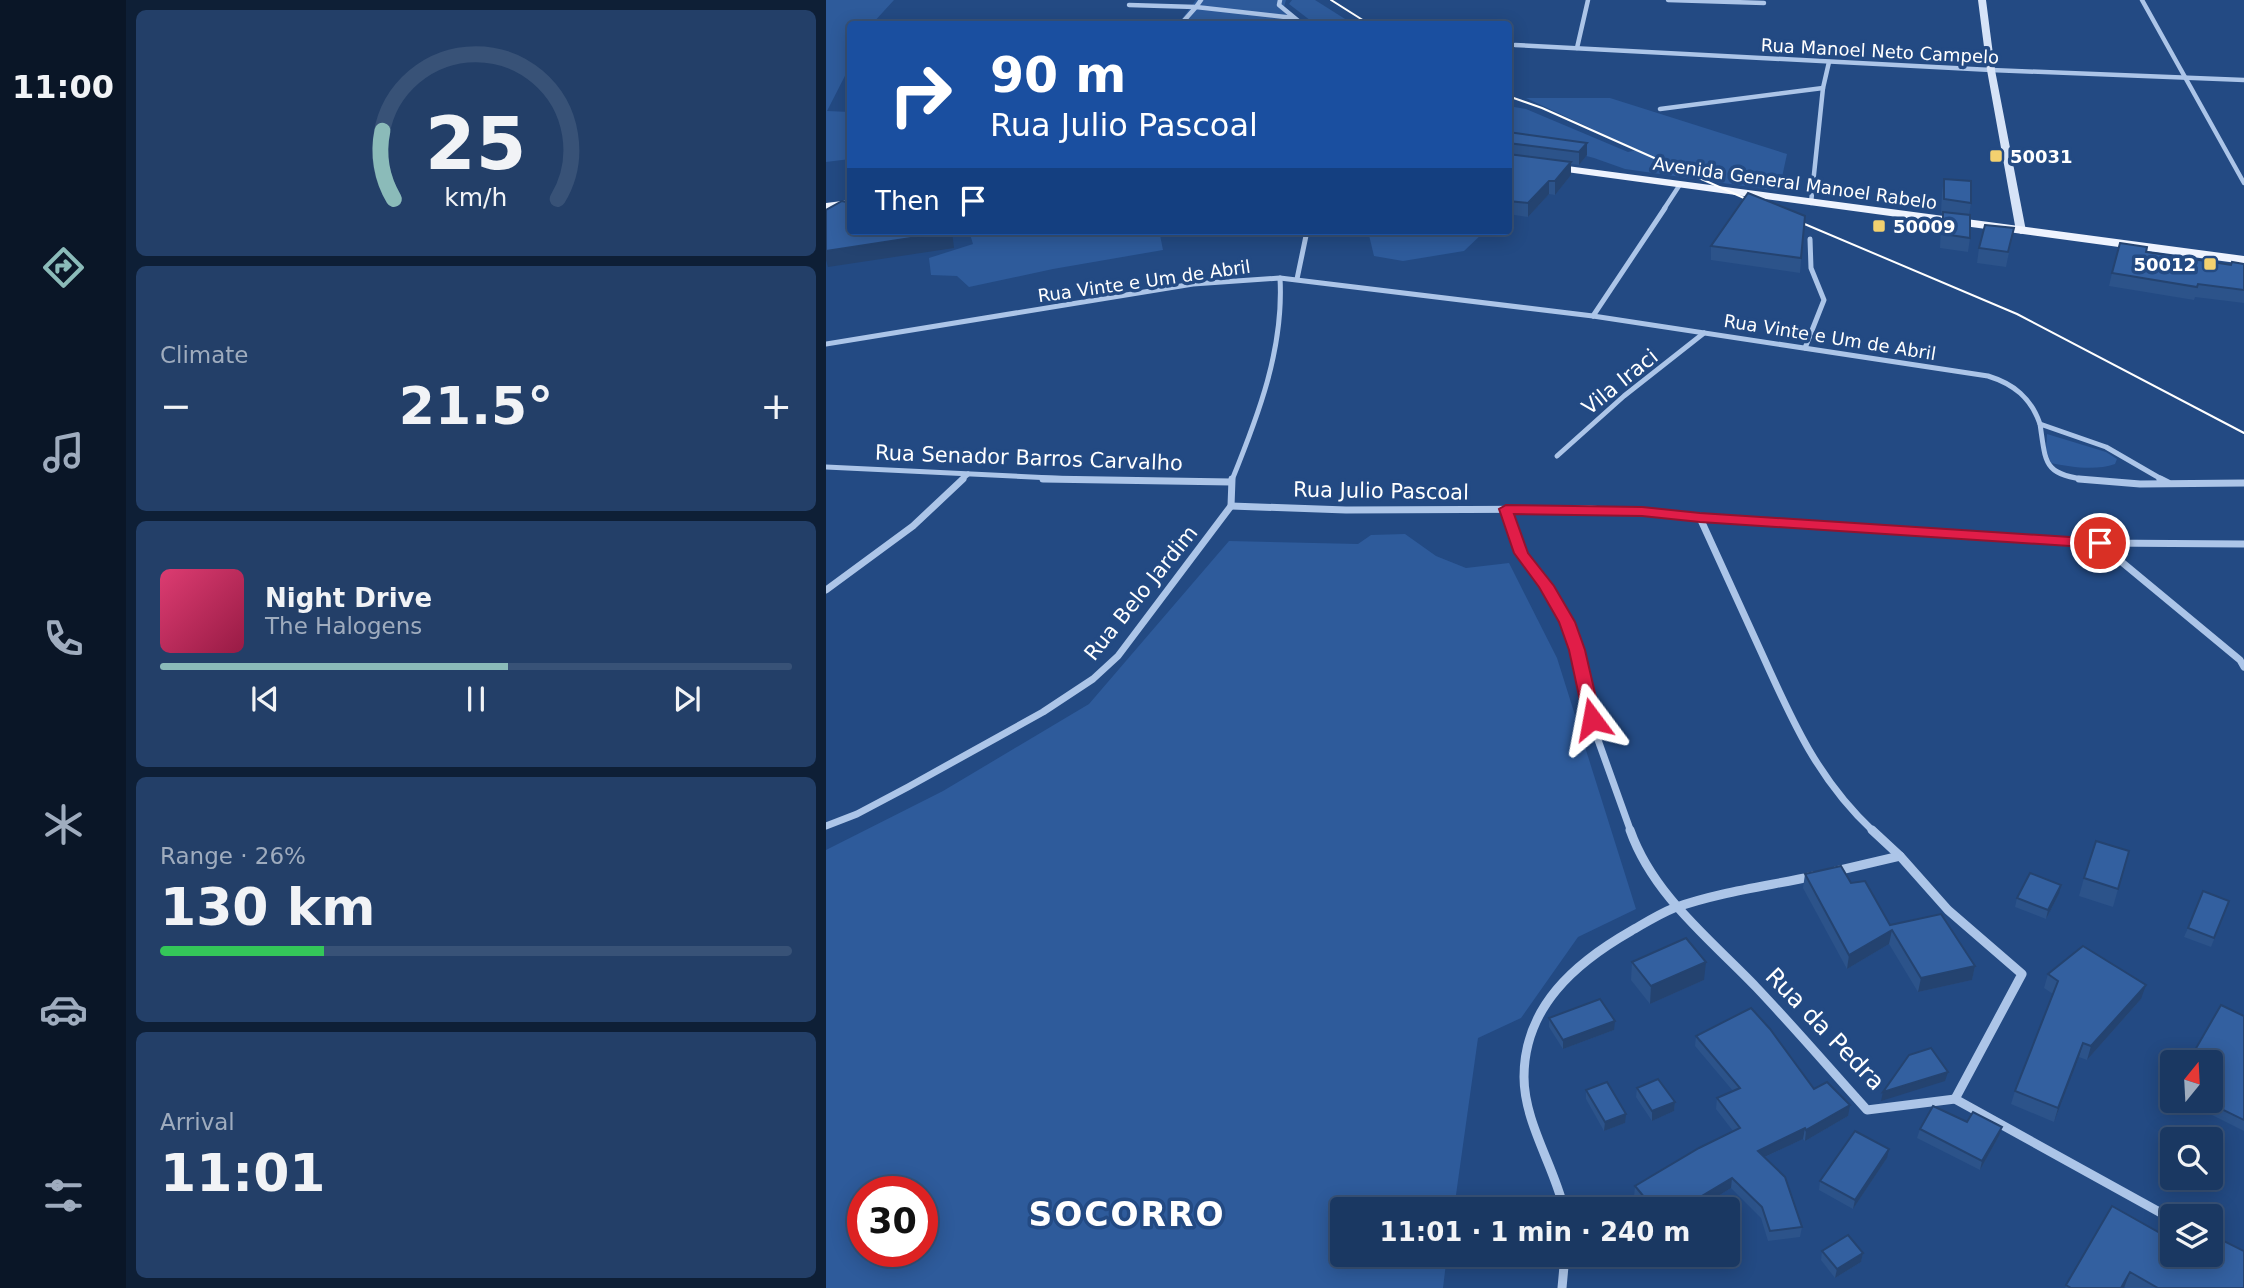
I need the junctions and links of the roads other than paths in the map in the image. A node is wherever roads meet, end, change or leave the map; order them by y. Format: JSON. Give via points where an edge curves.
{"nodes":[{"id":1,"x":1201,"y":0,"type":"edge"},
{"id":2,"x":1280,"y":0,"type":"edge"},
{"id":3,"x":1588,"y":0,"type":"edge"},
{"id":4,"x":1668,"y":0,"type":"edge"},
{"id":5,"x":1982,"y":0,"type":"edge"},
{"id":6,"x":2142,"y":0,"type":"edge"},
{"id":7,"x":1764,"y":3,"type":"dead end"},
{"id":8,"x":1129,"y":5,"type":"dead end"},
{"id":9,"x":1196,"y":7,"type":"junction"},
{"id":10,"x":1294,"y":18,"type":"junction"},
{"id":11,"x":1184,"y":21,"type":"edge"},
{"id":12,"x":1298,"y":21,"type":"edge"},
{"id":13,"x":1515,"y":45,"type":"dead end"},
{"id":14,"x":1577,"y":48,"type":"junction"},
{"id":15,"x":1829,"y":62,"type":"junction"},
{"id":16,"x":1991,"y":71,"type":"junction"},
{"id":17,"x":2186,"y":79,"type":"junction"},
{"id":18,"x":2244,"y":80,"type":"edge"},
{"id":19,"x":1823,"y":88,"type":"junction"},
{"id":20,"x":1660,"y":110,"type":"dead end"},
{"id":21,"x":1512,"y":162,"type":"edge"},
{"id":22,"x":2244,"y":181,"type":"edge"},
{"id":23,"x":1679,"y":186,"type":"junction"},
{"id":24,"x":1811,"y":203,"type":"junction"},
{"id":25,"x":847,"y":204,"type":"edge"},
{"id":26,"x":826,"y":207,"type":"edge"},
{"id":27,"x":2021,"y":231,"type":"junction"},
{"id":28,"x":1306,"y":235,"type":"edge"},
{"id":29,"x":1810,"y":239,"type":"dead end"},
{"id":30,"x":2244,"y":260,"type":"edge"},
{"id":31,"x":1280,"y":278,"type":"junction"},
{"id":32,"x":1297,"y":279,"type":"junction"},
{"id":33,"x":1593,"y":316,"type":"junction"},
{"id":34,"x":1704,"y":333,"type":"junction"},
{"id":35,"x":826,"y":344,"type":"edge"},
{"id":36,"x":1805,"y":348,"type":"junction"},
{"id":37,"x":2040,"y":424,"type":"junction"},
{"id":38,"x":1557,"y":456,"type":"dead end"},
{"id":39,"x":826,"y":467,"type":"edge"},
{"id":40,"x":968,"y":474,"type":"junction"},
{"id":41,"x":1231,"y":482,"type":"junction"},
{"id":42,"x":2168,"y":483,"type":"junction"},
{"id":43,"x":2244,"y":483,"type":"edge"},
{"id":44,"x":1231,"y":506,"type":"junction"},
{"id":45,"x":1506,"y":509,"type":"junction"},
{"id":46,"x":1700,"y":518,"type":"junction"},
{"id":47,"x":2100,"y":543,"type":"junction"},
{"id":48,"x":2244,"y":544,"type":"edge"},
{"id":49,"x":826,"y":590,"type":"edge"},
{"id":50,"x":2243,"y":662,"type":"edge"},
{"id":51,"x":826,"y":826,"type":"edge"},
{"id":52,"x":1900,"y":856,"type":"junction"},
{"id":53,"x":1676,"y":907,"type":"junction"},
{"id":54,"x":1955,"y":1099,"type":"junction"},
{"id":55,"x":1562,"y":1197,"type":"edge"},
{"id":56,"x":2160,"y":1213,"type":"edge"},
{"id":57,"x":1564,"y":1267,"type":"edge"},
{"id":58,"x":1562,"y":1288,"type":"edge"}],
"edges":[{"from":1,"to":9,"type":"street"},
{"from":2,"to":10,"type":"street","via":[[1279,5]]},
{"from":3,"to":14,"type":"street"},
{"from":4,"to":7,"type":"street"},
{"from":5,"to":16,"type":"street"},
{"from":6,"to":17,"type":"street"},
{"from":8,"to":9,"type":"street"},
{"from":9,"to":10,"type":"street"},
{"from":9,"to":11,"type":"street"},
{"from":10,"to":12,"type":"street"},
{"from":13,"to":14,"type":"street","name":"Rua Manoel Neto Campelo"},
{"from":14,"to":15,"type":"street","name":"Rua Manoel Neto Campelo"},
{"from":15,"to":16,"type":"street","name":"Rua Manoel Neto Campelo"},
{"from":15,"to":19,"type":"street"},
{"from":16,"to":17,"type":"street","name":"Rua Manoel Neto Campelo"},
{"from":16,"to":27,"type":"street"},
{"from":17,"to":18,"type":"street","name":"Rua Manoel Neto Campelo"},
{"from":17,"to":22,"type":"street"},
{"from":19,"to":20,"type":"street"},
{"from":19,"to":24,"type":"street"},
{"from":21,"to":23,"type":"main road","name":"Avenida General Manoel Rabelo"},
{"from":23,"to":24,"type":"main road","name":"Avenida General Manoel Rabelo"},
{"from":23,"to":33,"type":"street"},
{"from":24,"to":27,"type":"main road","name":"Avenida General Manoel Rabelo"},
{"from":25,"to":26,"type":"main road"},
{"from":27,"to":30,"type":"main road","name":"Avenida General Manoel Rabelo"},
{"from":28,"to":32,"type":"street"},
{"from":29,"to":36,"type":"street","via":[[1811,268],[1824,300]]},
{"from":31,"to":32,"type":"street","name":"Rua Vinte e Um de Abril"},
{"from":31,"to":35,"type":"street","name":"Rua Vinte e Um de Abril","via":[[1180,286]]},
{"from":31,"to":41,"type":"street","via":[[1271,369],[1262,407]]},
{"from":32,"to":33,"type":"street","name":"Rua Vinte e Um de Abril"},
{"from":33,"to":34,"type":"street","name":"Rua Vinte e Um de Abril"},
{"from":34,"to":36,"type":"street","name":"Rua Vinte e Um de Abril"},
{"from":34,"to":38,"type":"street","name":"Vila Iraci"},
{"from":36,"to":37,"type":"street","name":"Rua Vinte e Um de Abril","via":[[2006,380],[2023,394]]},
{"from":37,"to":42,"type":"street","via":[[2106,447]]},
{"from":37,"to":42,"type":"street","name":"Rua Vinte e Um de Abril","via":[[2045,463],[2063,477]]},
{"from":39,"to":40,"type":"street","name":"Rua Senador Barros Carvalho"},
{"from":40,"to":41,"type":"street","name":"Rua Senador Barros Carvalho"},
{"from":40,"to":49,"type":"street","via":[[913,526]]},
{"from":41,"to":44,"type":"street"},
{"from":42,"to":43,"type":"street","name":"Rua Vinte e Um de Abril"},
{"from":44,"to":45,"type":"street","name":"Rua Julio Pascoal"},
{"from":44,"to":51,"type":"street","name":"Rua Belo Jardim","via":[[1118,656],[1093,679],[919,781]]},
{"from":45,"to":46,"type":"street","name":"Rua Julio Pascoal","via":[[1590,509]]},
{"from":45,"to":53,"type":"street","via":[[1521,553],[1567,622],[1598,740],[1637,849]]},
{"from":46,"to":47,"type":"street","name":"Rua Julio Pascoal"},
{"from":46,"to":52,"type":"street","via":[[1797,731],[1826,782]]},
{"from":47,"to":48,"type":"street","name":"Rua Julio Pascoal"},
{"from":47,"to":50,"type":"street"},
{"from":52,"to":53,"type":"street"},
{"from":52,"to":54,"type":"street","via":[[1948,910],[2022,974]]},
{"from":53,"to":54,"type":"street","name":"Rua da Pedra","via":[[1867,1110]]},
{"from":53,"to":55,"type":"street","via":[[1598,948],[1562,979],[1533,1024],[1524,1078]]},
{"from":54,"to":56,"type":"street"},
{"from":57,"to":58,"type":"street"}]}
